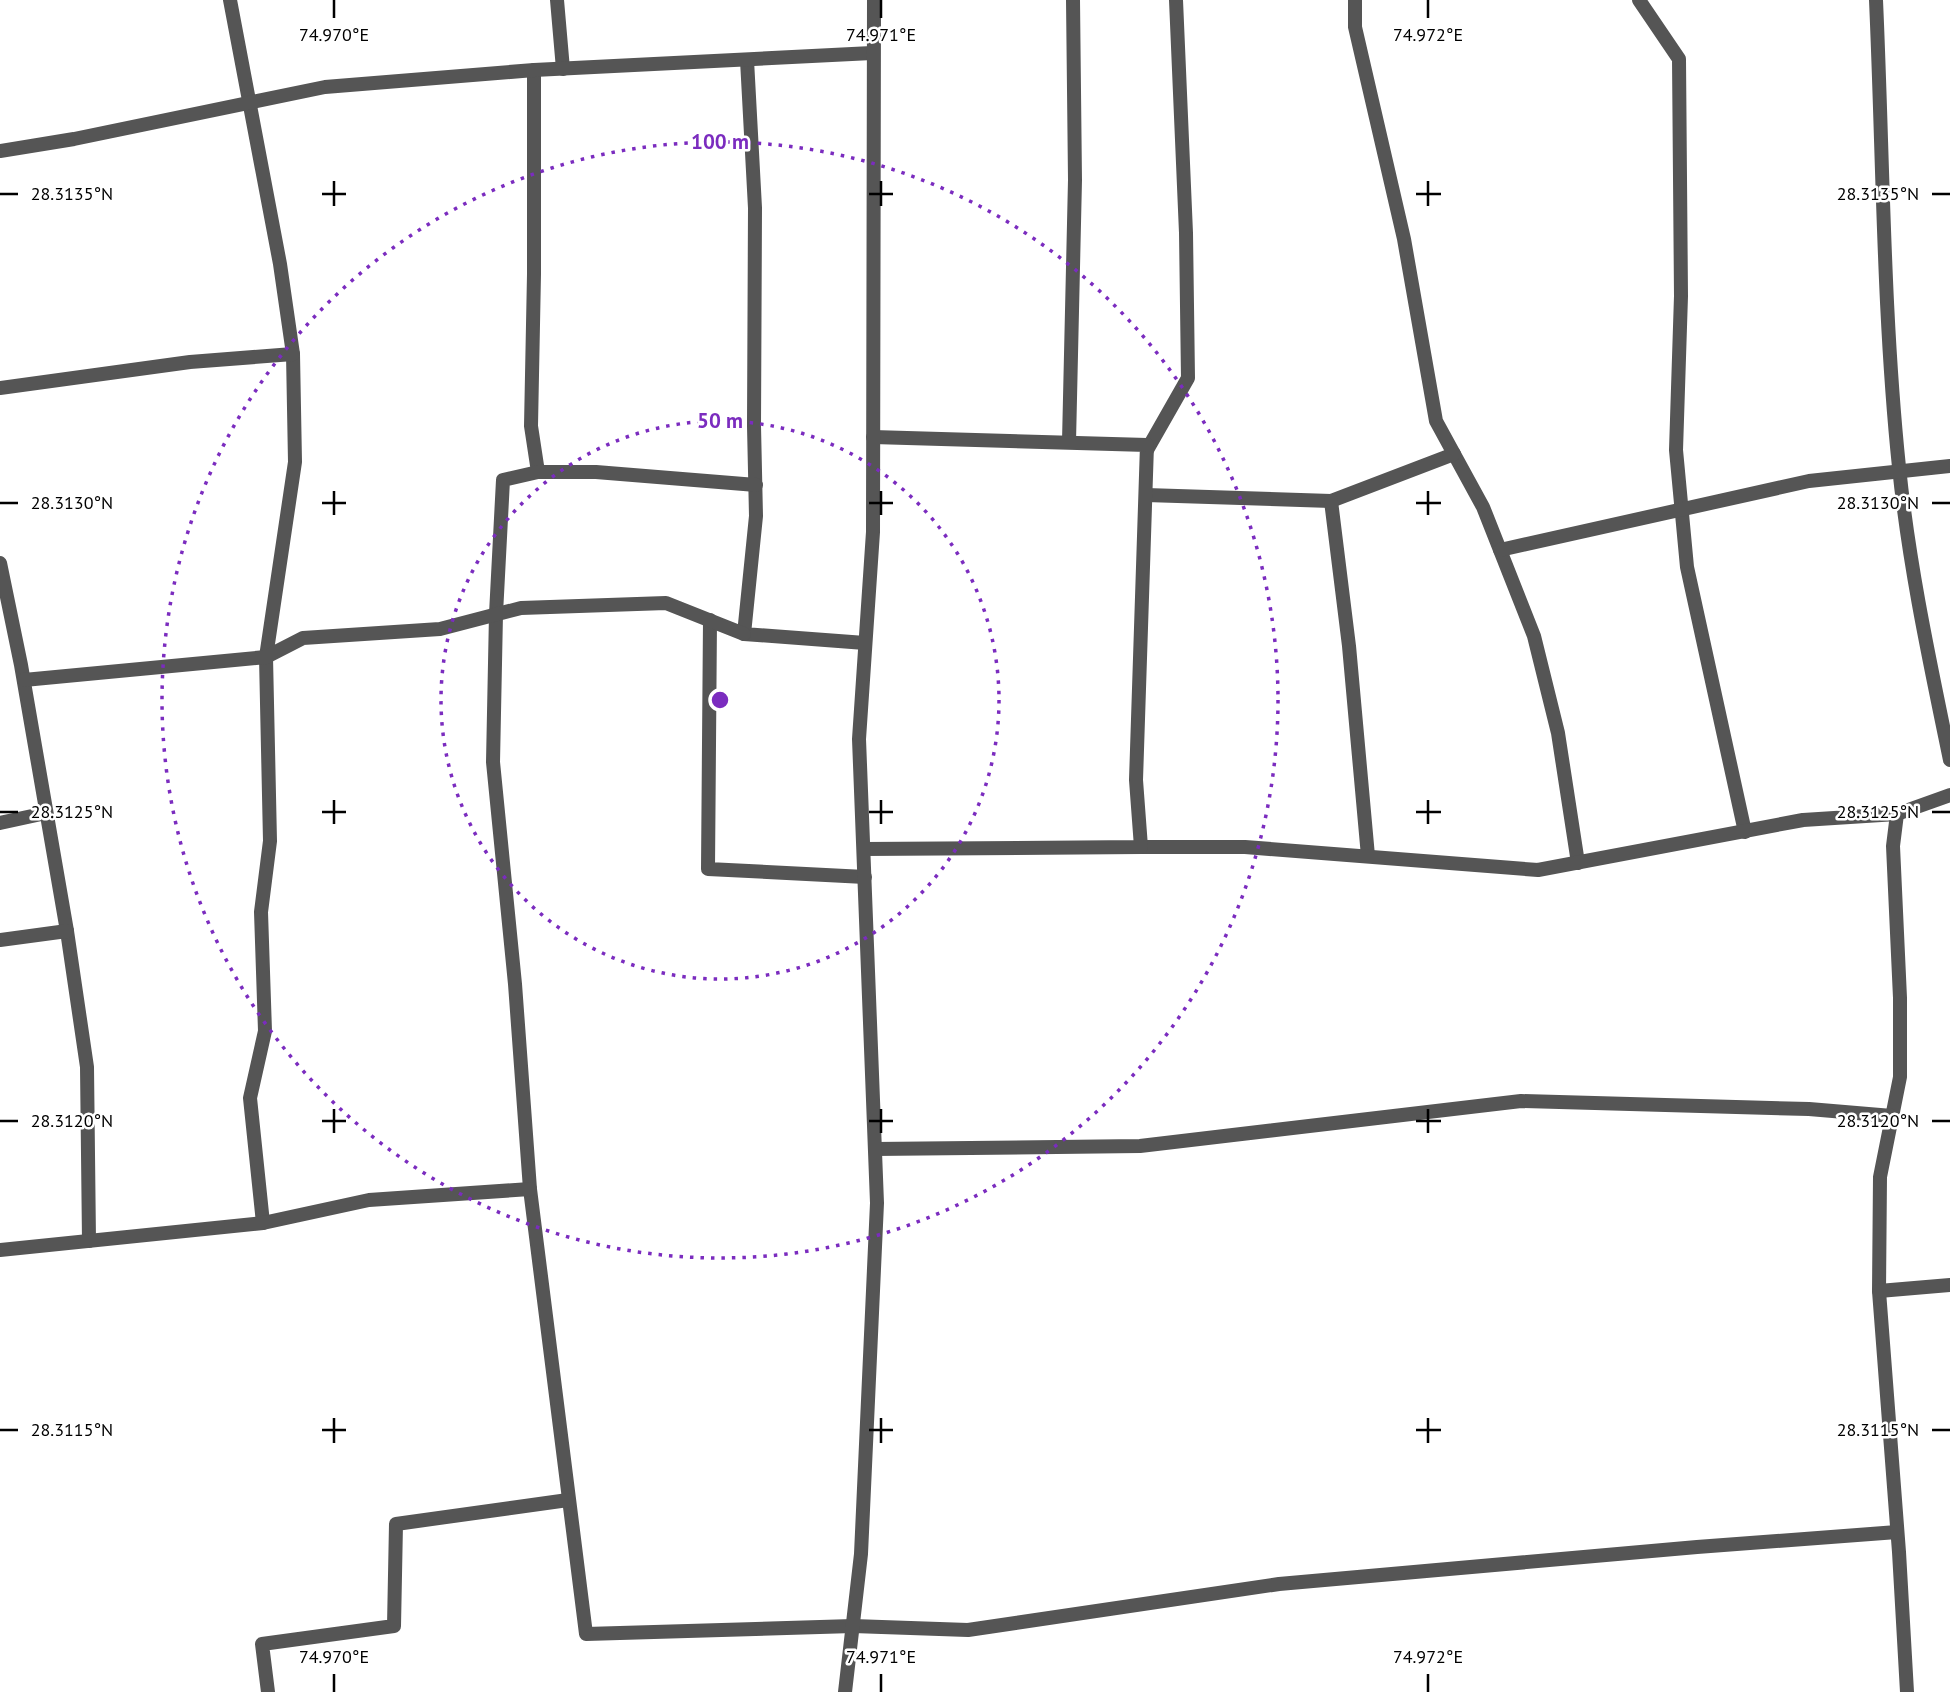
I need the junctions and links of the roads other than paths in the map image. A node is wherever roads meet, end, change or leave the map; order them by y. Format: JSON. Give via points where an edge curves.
{"nodes":[{"id":1,"x":230,"y":0,"type":"edge"},
{"id":2,"x":557,"y":0,"type":"edge"},
{"id":3,"x":874,"y":0,"type":"edge"},
{"id":4,"x":1073,"y":0,"type":"edge"},
{"id":5,"x":1176,"y":0,"type":"edge"},
{"id":6,"x":1355,"y":0,"type":"edge"},
{"id":7,"x":1639,"y":0,"type":"edge"},
{"id":8,"x":1876,"y":0,"type":"edge"},
{"id":9,"x":872,"y":53,"type":"junction"},
{"id":10,"x":747,"y":60,"type":"junction"},
{"id":11,"x":563,"y":69,"type":"junction"},
{"id":12,"x":534,"y":70,"type":"junction"},
{"id":13,"x":249,"y":102,"type":"junction"},
{"id":14,"x":0,"y":151,"type":"edge"},
{"id":15,"x":293,"y":354,"type":"junction"},
{"id":16,"x":0,"y":388,"type":"edge"},
{"id":17,"x":873,"y":437,"type":"junction"},
{"id":18,"x":1069,"y":442,"type":"junction"},
{"id":19,"x":1147,"y":450,"type":"junction"},
{"id":20,"x":1454,"y":454,"type":"junction"},
{"id":21,"x":1950,"y":466,"type":"edge"},
{"id":22,"x":1899,"y":469,"type":"junction"},
{"id":23,"x":537,"y":472,"type":"junction"},
{"id":24,"x":756,"y":485,"type":"junction"},
{"id":25,"x":1146,"y":495,"type":"junction"},
{"id":26,"x":1331,"y":501,"type":"junction"},
{"id":27,"x":1681,"y":508,"type":"junction"},
{"id":28,"x":1500,"y":550,"type":"junction"},
{"id":29,"x":0,"y":563,"type":"edge"},
{"id":30,"x":496,"y":614,"type":"junction"},
{"id":31,"x":710,"y":620,"type":"junction"},
{"id":32,"x":6,"y":622,"type":"edge"},
{"id":33,"x":744,"y":634,"type":"junction"},
{"id":34,"x":865,"y":643,"type":"junction"},
{"id":35,"x":266,"y":657,"type":"junction"},
{"id":36,"x":24,"y":680,"type":"junction"},
{"id":37,"x":1950,"y":760,"type":"edge"},
{"id":38,"x":1950,"y":795,"type":"edge"},
{"id":39,"x":46,"y":813,"type":"junction"},
{"id":40,"x":1897,"y":814,"type":"junction"},
{"id":41,"x":0,"y":822,"type":"edge"},
{"id":42,"x":1745,"y":832,"type":"junction"},
{"id":43,"x":1141,"y":847,"type":"junction"},
{"id":44,"x":864,"y":849,"type":"junction"},
{"id":45,"x":1368,"y":856,"type":"junction"},
{"id":46,"x":1578,"y":863,"type":"junction"},
{"id":47,"x":865,"y":877,"type":"junction"},
{"id":48,"x":67,"y":931,"type":"junction"},
{"id":49,"x":0,"y":940,"type":"edge"},
{"id":50,"x":1892,"y":1116,"type":"junction"},
{"id":51,"x":875,"y":1149,"type":"junction"},
{"id":52,"x":530,"y":1189,"type":"junction"},
{"id":53,"x":263,"y":1223,"type":"junction"},
{"id":54,"x":89,"y":1241,"type":"junction"},
{"id":55,"x":0,"y":1250,"type":"edge"},
{"id":56,"x":1950,"y":1285,"type":"edge"},
{"id":57,"x":1879,"y":1291,"type":"junction"},
{"id":58,"x":568,"y":1500,"type":"junction"},
{"id":59,"x":1898,"y":1532,"type":"junction"},
{"id":60,"x":853,"y":1626,"type":"junction"},
{"id":61,"x":268,"y":1692,"type":"edge"},
{"id":62,"x":845,"y":1692,"type":"edge"},
{"id":63,"x":1907,"y":1692,"type":"edge"}],
"edges":[{"from":1,"to":13,"type":"street"},
{"from":2,"to":11,"type":"street"},
{"from":3,"to":9,"type":"street"},
{"from":4,"to":18,"type":"street","via":[[1075,180]]},
{"from":5,"to":19,"type":"street","via":[[1188,378]]},
{"from":6,"to":20,"type":"street","via":[[1355,27],[1404,239],[1436,421]]},
{"from":7,"to":27,"type":"street","via":[[1679,59],[1681,296],[1676,450]]},
{"from":8,"to":22,"type":"street","via":[[1888,345]]},
{"from":9,"to":10,"type":"street"},
{"from":9,"to":17,"type":"street"},
{"from":10,"to":11,"type":"street"},
{"from":10,"to":24,"type":"street","via":[[755,208]]},
{"from":11,"to":12,"type":"street"},
{"from":12,"to":13,"type":"street","via":[[325,87]]},
{"from":12,"to":23,"type":"street","via":[[531,426]]},
{"from":13,"to":14,"type":"street"},
{"from":13,"to":15,"type":"street"},
{"from":15,"to":16,"type":"street","via":[[190,362]]},
{"from":15,"to":35,"type":"street","via":[[295,462]]},
{"from":17,"to":18,"type":"street"},
{"from":17,"to":34,"type":"street","via":[[873,532]]},
{"from":18,"to":19,"type":"street","via":[[1147,445]]},
{"from":19,"to":25,"type":"street"},
{"from":20,"to":26,"type":"street"},
{"from":20,"to":28,"type":"street"},
{"from":21,"to":22,"type":"street"},
{"from":22,"to":27,"type":"street","via":[[1809,481]]},
{"from":22,"to":37,"type":"street","via":[[1919,609]]},
{"from":23,"to":24,"type":"street"},
{"from":23,"to":30,"type":"street","via":[[503,480]]},
{"from":24,"to":33,"type":"street"},
{"from":25,"to":26,"type":"street"},
{"from":25,"to":43,"type":"street","via":[[1136,780]]},
{"from":26,"to":45,"type":"street"},
{"from":27,"to":28,"type":"street"},
{"from":27,"to":42,"type":"street","via":[[1687,567]]},
{"from":28,"to":46,"type":"street","via":[[1543,672],[1558,733]]},
{"from":29,"to":32,"type":"street"},
{"from":30,"to":31,"type":"street","via":[[521,608],[666,603]]},
{"from":30,"to":35,"type":"street","via":[[440,629],[303,638]]},
{"from":30,"to":52,"type":"street","via":[[493,762]]},
{"from":31,"to":33,"type":"street"},
{"from":31,"to":47,"type":"street","via":[[708,869]]},
{"from":32,"to":36,"type":"street"},
{"from":33,"to":34,"type":"street"},
{"from":34,"to":44,"type":"street","via":[[859,739]]},
{"from":35,"to":36,"type":"street"},
{"from":35,"to":53,"type":"street","via":[[270,841],[261,912],[265,1031],[250,1098]]},
{"from":36,"to":39,"type":"street"},
{"from":38,"to":40,"type":"street"},
{"from":39,"to":41,"type":"street"},
{"from":39,"to":48,"type":"street"},
{"from":40,"to":42,"type":"street","via":[[1803,820]]},
{"from":40,"to":50,"type":"street","via":[[1893,846],[1900,1077]]},
{"from":42,"to":46,"type":"street"},
{"from":43,"to":44,"type":"street"},
{"from":43,"to":45,"type":"street","via":[[1245,847]]},
{"from":44,"to":47,"type":"street"},
{"from":45,"to":46,"type":"street","via":[[1538,870]]},
{"from":47,"to":51,"type":"street"},
{"from":48,"to":49,"type":"street"},
{"from":48,"to":54,"type":"street","via":[[87,1067]]},
{"from":50,"to":51,"type":"street","via":[[1521,1101],[1140,1146]]},
{"from":50,"to":57,"type":"street","via":[[1881,1177]]},
{"from":51,"to":60,"type":"street","via":[[877,1203],[862,1554]]},
{"from":52,"to":53,"type":"street","via":[[369,1200]]},
{"from":52,"to":58,"type":"street"},
{"from":53,"to":54,"type":"street"},
{"from":54,"to":55,"type":"street"},
{"from":56,"to":57,"type":"street"},
{"from":57,"to":59,"type":"street"},
{"from":58,"to":60,"type":"street","via":[[586,1634]]},
{"from":58,"to":61,"type":"street","via":[[396,1524],[394,1626],[262,1644]]},
{"from":59,"to":60,"type":"street","via":[[1279,1584],[968,1630]]},
{"from":59,"to":63,"type":"street"},
{"from":60,"to":62,"type":"street"}]}
